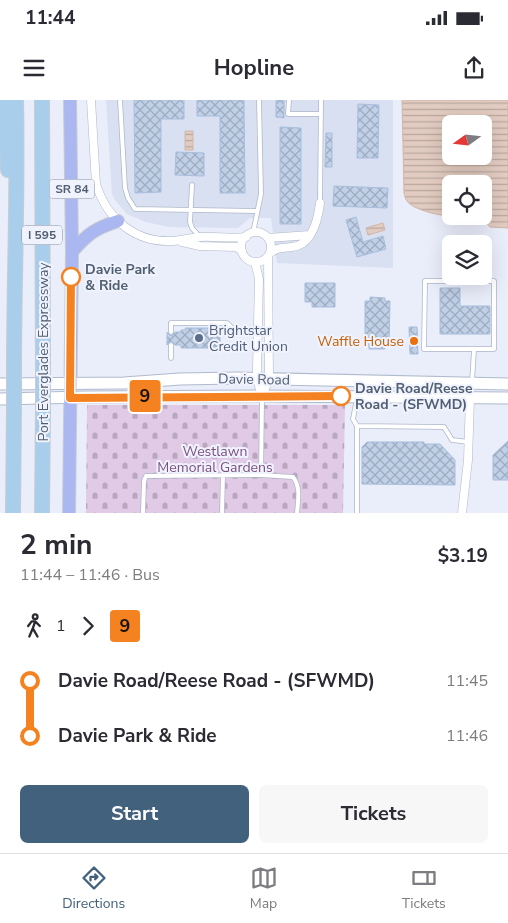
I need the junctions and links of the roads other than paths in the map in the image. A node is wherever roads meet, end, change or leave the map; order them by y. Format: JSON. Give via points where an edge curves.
{"nodes":[{"id":1,"x":6,"y":100,"type":"edge"},
{"id":2,"x":16,"y":100,"type":"edge"},
{"id":3,"x":42,"y":100,"type":"edge"},
{"id":4,"x":70,"y":100,"type":"edge"},
{"id":5,"x":91,"y":100,"type":"edge"},
{"id":6,"x":120,"y":100,"type":"edge"},
{"id":7,"x":259,"y":100,"type":"edge"},
{"id":8,"x":289,"y":100,"type":"edge"},
{"id":9,"x":321,"y":100,"type":"edge"},
{"id":10,"x":321,"y":114,"type":"junction"},
{"id":11,"x":192,"y":184,"type":"dead end"},
{"id":12,"x":320,"y":203,"type":"joint"},
{"id":13,"x":191,"y":210,"type":"junction"},
{"id":14,"x":257,"y":210,"type":"junction"},
{"id":15,"x":118,"y":221,"type":"junction"},
{"id":16,"x":249,"y":235,"type":"junction"},
{"id":17,"x":310,"y":235,"type":"junction"},
{"id":18,"x":200,"y":237,"type":"junction"},
{"id":19,"x":268,"y":238,"type":"junction"},
{"id":20,"x":175,"y":241,"type":"junction"},
{"id":21,"x":242,"y":251,"type":"junction"},
{"id":22,"x":72,"y":252,"type":"junction"},
{"id":23,"x":269,"y":254,"type":"junction"},
{"id":24,"x":255,"y":262,"type":"junction"},
{"id":25,"x":14,"y":306,"type":"junction"},
{"id":26,"x":232,"y":328,"type":"dead end"},
{"id":27,"x":171,"y":332,"type":"dead end"},
{"id":28,"x":171,"y":345,"type":"dead end"},
{"id":29,"x":474,"y":350,"type":"junction"},
{"id":30,"x":171,"y":358,"type":"dead end"},
{"id":31,"x":263,"y":379,"type":"junction"},
{"id":32,"x":70,"y":383,"type":"junction"},
{"id":33,"x":0,"y":384,"type":"edge"},
{"id":34,"x":472,"y":384,"type":"junction"},
{"id":35,"x":508,"y":384,"type":"edge"},
{"id":36,"x":262,"y":396,"type":"junction"},
{"id":37,"x":358,"y":396,"type":"junction"},
{"id":38,"x":70,"y":398,"type":"junction"},
{"id":39,"x":470,"y":398,"type":"junction"},
{"id":40,"x":508,"y":398,"type":"edge"},
{"id":41,"x":0,"y":399,"type":"edge"},
{"id":42,"x":357,"y":426,"type":"junction"},
{"id":43,"x":469,"y":442,"type":"junction"},
{"id":44,"x":223,"y":475,"type":"junction"},
{"id":45,"x":261,"y":475,"type":"junction"},
{"id":46,"x":12,"y":513,"type":"edge"},
{"id":47,"x":42,"y":513,"type":"edge"},
{"id":48,"x":69,"y":513,"type":"edge"},
{"id":49,"x":143,"y":513,"type":"edge"},
{"id":50,"x":222,"y":513,"type":"edge"},
{"id":51,"x":297,"y":513,"type":"edge"},
{"id":52,"x":357,"y":513,"type":"edge"},
{"id":53,"x":462,"y":513,"type":"edge"}],
"edges":[{"from":1,"to":25,"type":"highway"},
{"from":2,"to":25,"type":"highway"},
{"from":3,"to":47,"type":"highway","name":"Port Everglades Expressway","number":"I 595","bridge":true},
{"from":4,"to":22,"type":"main road","number":"SR 84"},
{"from":5,"to":15,"type":"street","via":[[96,184],[100,197]]},
{"from":6,"to":13,"type":"lane","via":[[125,188],[135,209]]},
{"from":7,"to":14,"type":"lane","via":[[261,194]]},
{"from":8,"to":10,"type":"lane","via":[[288,114]]},
{"from":9,"to":10,"type":"lane"},
{"from":10,"to":12,"type":"lane"},
{"from":11,"to":13,"type":"lane"},
{"from":12,"to":17,"type":"street"},
{"from":13,"to":14,"type":"lane"},
{"from":13,"to":18,"type":"lane","via":[[192,228]]},
{"from":14,"to":16,"type":"lane"},
{"from":15,"to":20,"type":"street","via":[[149,238]]},
{"from":15,"to":22,"type":"main road","via":[[92,231]]},
{"from":16,"to":18,"type":"street"},
{"from":16,"to":19,"type":"street","via":[[261,234]]},
{"from":16,"to":21,"type":"street","via":[[242,243]]},
{"from":17,"to":19,"type":"street"},
{"from":17,"to":23,"type":"street","via":[[294,247],[277,247]]},
{"from":18,"to":20,"type":"street"},
{"from":19,"to":23,"type":"street"},
{"from":20,"to":21,"type":"street","via":[[200,246],[236,247]]},
{"from":21,"to":24,"type":"street","via":[[246,258]]},
{"from":22,"to":32,"type":"main road","number":"SR 84"},
{"from":23,"to":24,"type":"street","via":[[262,261]]},
{"from":23,"to":31,"type":"street"},
{"from":24,"to":31,"type":"street","via":[[259,278]]},
{"from":25,"to":46,"type":"highway","bridge":true},
{"from":26,"to":27,"type":"lane","via":[[227,323],[171,323]]},
{"from":28,"to":30,"type":"lane"},
{"from":29,"to":29,"type":"lane","via":[[494,349],[494,281],[425,281],[424,349]]},
{"from":29,"to":34,"type":"lane"},
{"from":31,"to":32,"type":"main road","name":"Davie Road"},
{"from":31,"to":34,"type":"main road","name":"Davie Road"},
{"from":31,"to":36,"type":"street"},
{"from":32,"to":33,"type":"main road","name":"Davie Road"},
{"from":32,"to":38,"type":"main road","number":"SR 84"},
{"from":34,"to":35,"type":"main road","name":"Davie Road"},
{"from":36,"to":37,"type":"main road","name":"Davie Road"},
{"from":36,"to":38,"type":"main road","name":"Davie Road"},
{"from":36,"to":45,"type":"lane"},
{"from":37,"to":39,"type":"main road","name":"Davie Road"},
{"from":37,"to":42,"type":"lane","via":[[353,418]]},
{"from":38,"to":41,"type":"main road","name":"Davie Road"},
{"from":38,"to":48,"type":"main road","number":"SR 84"},
{"from":39,"to":40,"type":"main road","name":"Davie Road"},
{"from":39,"to":43,"type":"street"},
{"from":42,"to":43,"type":"lane","via":[[444,427],[452,440]]},
{"from":42,"to":52,"type":"lane"},
{"from":43,"to":53,"type":"street"},
{"from":44,"to":45,"type":"lane"},
{"from":44,"to":49,"type":"lane","via":[[146,476]]},
{"from":44,"to":50,"type":"lane"},
{"from":45,"to":51,"type":"lane","via":[[293,477],[298,489]]}]}
